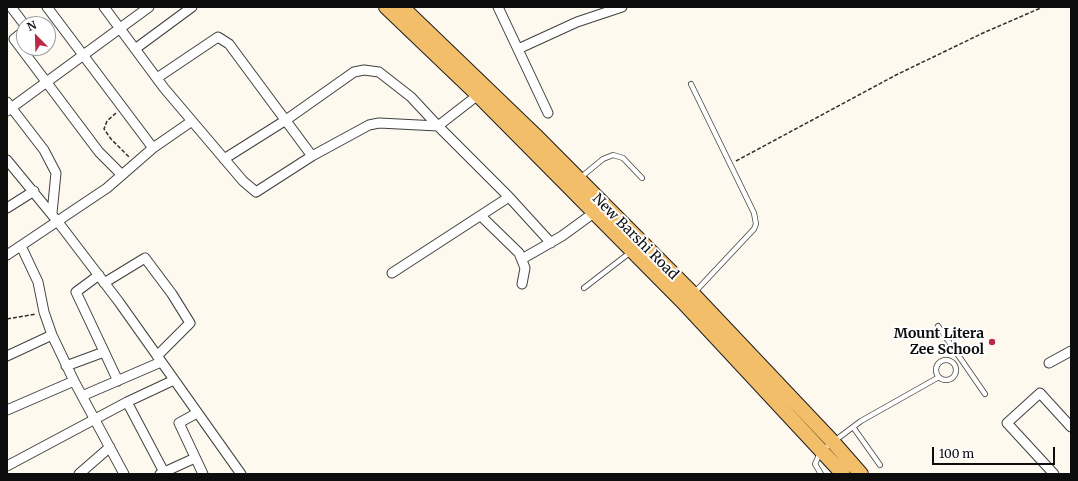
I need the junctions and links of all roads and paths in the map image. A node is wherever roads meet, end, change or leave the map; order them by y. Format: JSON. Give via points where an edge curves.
{"nodes":[{"id":1,"x":11,"y":7,"type":"edge"},
{"id":2,"x":47,"y":7,"type":"edge"},
{"id":3,"x":104,"y":7,"type":"edge"},
{"id":4,"x":149,"y":7,"type":"edge"},
{"id":5,"x":192,"y":7,"type":"edge"},
{"id":6,"x":386,"y":7,"type":"edge"},
{"id":7,"x":402,"y":7,"type":"edge"},
{"id":8,"x":622,"y":7,"type":"edge"},
{"id":9,"x":1043,"y":7,"type":"edge"},
{"id":10,"x":502,"y":8,"type":"edge"},
{"id":11,"x":18,"y":16,"type":"edge"},
{"id":12,"x":119,"y":28,"type":"junction"},
{"id":13,"x":135,"y":49,"type":"junction"},
{"id":14,"x":518,"y":49,"type":"junction"},
{"id":15,"x":83,"y":55,"type":"junction"},
{"id":16,"x":27,"y":56,"type":"edge"},
{"id":17,"x":157,"y":78,"type":"junction"},
{"id":18,"x":47,"y":82,"type":"junction"},
{"id":19,"x":690,"y":84,"type":"dead end"},
{"id":20,"x":478,"y":95,"type":"junction"},
{"id":21,"x":123,"y":106,"type":"junction"},
{"id":22,"x":8,"y":107,"type":"edge"},
{"id":23,"x":548,"y":113,"type":"dead end"},
{"id":24,"x":192,"y":120,"type":"junction"},
{"id":25,"x":286,"y":120,"type":"junction"},
{"id":26,"x":438,"y":126,"type":"junction"},
{"id":27,"x":153,"y":148,"type":"junction"},
{"id":28,"x":126,"y":153,"type":"dead end"},
{"id":29,"x":312,"y":156,"type":"junction"},
{"id":30,"x":224,"y":159,"type":"junction"},
{"id":31,"x":8,"y":161,"type":"edge"},
{"id":32,"x":731,"y":164,"type":"junction"},
{"id":33,"x":122,"y":175,"type":"junction"},
{"id":34,"x":642,"y":178,"type":"dead end"},
{"id":35,"x":578,"y":180,"type":"junction"},
{"id":36,"x":34,"y":191,"type":"junction"},
{"id":37,"x":509,"y":197,"type":"junction"},
{"id":38,"x":7,"y":208,"type":"edge"},
{"id":39,"x":594,"y":212,"type":"junction"},
{"id":40,"x":52,"y":213,"type":"junction"},
{"id":41,"x":481,"y":216,"type":"junction"},
{"id":42,"x":58,"y":222,"type":"junction"},
{"id":43,"x":551,"y":243,"type":"junction"},
{"id":44,"x":21,"y":246,"type":"junction"},
{"id":45,"x":632,"y":251,"type":"junction"},
{"id":46,"x":7,"y":255,"type":"edge"},
{"id":47,"x":522,"y":259,"type":"junction"},
{"id":48,"x":392,"y":273,"type":"dead end"},
{"id":49,"x":101,"y":279,"type":"junction"},
{"id":50,"x":522,"y":284,"type":"dead end"},
{"id":51,"x":584,"y":288,"type":"dead end"},
{"id":52,"x":693,"y":294,"type":"junction"},
{"id":53,"x":44,"y":312,"type":"junction"},
{"id":54,"x":7,"y":319,"type":"edge"},
{"id":55,"x":938,"y":326,"type":"dead end"},
{"id":56,"x":52,"y":335,"type":"junction"},
{"id":57,"x":104,"y":352,"type":"junction"},
{"id":58,"x":1071,"y":352,"type":"edge"},
{"id":59,"x":7,"y":356,"type":"edge"},
{"id":60,"x":159,"y":359,"type":"junction"},
{"id":61,"x":962,"y":362,"type":"junction"},
{"id":62,"x":1049,"y":363,"type":"dead end"},
{"id":63,"x":955,"y":365,"type":"junction"},
{"id":64,"x":66,"y":366,"type":"junction"},
{"id":65,"x":939,"y":377,"type":"junction"},
{"id":66,"x":118,"y":380,"type":"junction"},
{"id":67,"x":174,"y":380,"type":"junction"},
{"id":68,"x":74,"y":381,"type":"junction"},
{"id":69,"x":985,"y":394,"type":"dead end"},
{"id":70,"x":82,"y":396,"type":"junction"},
{"id":71,"x":127,"y":402,"type":"junction"},
{"id":72,"x":7,"y":410,"type":"edge"},
{"id":73,"x":197,"y":413,"type":"junction"},
{"id":74,"x":95,"y":419,"type":"junction"},
{"id":75,"x":854,"y":427,"type":"junction"},
{"id":76,"x":1071,"y":427,"type":"edge"},
{"id":77,"x":833,"y":442,"type":"junction"},
{"id":78,"x":110,"y":447,"type":"junction"},
{"id":79,"x":821,"y":451,"type":"junction"},
{"id":80,"x":195,"y":458,"type":"junction"},
{"id":81,"x":880,"y":465,"type":"dead end"},
{"id":82,"x":7,"y":466,"type":"edge"},
{"id":83,"x":163,"y":473,"type":"edge"},
{"id":84,"x":79,"y":474,"type":"edge"},
{"id":85,"x":124,"y":474,"type":"edge"},
{"id":86,"x":203,"y":474,"type":"edge"},
{"id":87,"x":241,"y":474,"type":"edge"},
{"id":88,"x":821,"y":474,"type":"edge"},
{"id":89,"x":843,"y":474,"type":"edge"},
{"id":90,"x":861,"y":474,"type":"edge"},
{"id":91,"x":1054,"y":474,"type":"edge"}],
"edges":[{"from":1,"to":11,"type":"street"},
{"from":2,"to":15,"type":"street"},
{"from":3,"to":12,"type":"street"},
{"from":4,"to":12,"type":"street"},
{"from":5,"to":13,"type":"street"},
{"from":6,"to":20,"type":"main road","name":"New Barshi Road"},
{"from":7,"to":35,"type":"main road","name":"New Barshi Road"},
{"from":8,"to":14,"type":"street","via":[[578,22]]},
{"from":9,"to":32,"type":"path","via":[[983,32],[896,75]]},
{"from":10,"to":14,"type":"street"},
{"from":12,"to":13,"type":"street"},
{"from":12,"to":15,"type":"street"},
{"from":13,"to":17,"type":"street"},
{"from":14,"to":23,"type":"street"},
{"from":15,"to":18,"type":"street"},
{"from":15,"to":21,"type":"street"},
{"from":16,"to":18,"type":"street"},
{"from":17,"to":24,"type":"street"},
{"from":17,"to":25,"type":"street","via":[[218,37],[230,44]]},
{"from":18,"to":22,"type":"street"},
{"from":18,"to":33,"type":"street","via":[[99,152]]},
{"from":19,"to":32,"type":"lane"},
{"from":20,"to":26,"type":"street"},
{"from":20,"to":39,"type":"main road","name":"New Barshi Road"},
{"from":21,"to":27,"type":"street"},
{"from":21,"to":28,"type":"path","via":[[107,121],[104,129]]},
{"from":22,"to":40,"type":"street","via":[[44,150],[56,173]]},
{"from":24,"to":27,"type":"street"},
{"from":24,"to":30,"type":"street"},
{"from":25,"to":26,"type":"street","via":[[354,72],[364,70],[379,72],[411,97]]},
{"from":25,"to":29,"type":"street"},
{"from":25,"to":30,"type":"street"},
{"from":26,"to":29,"type":"street","via":[[379,123]]},
{"from":26,"to":37,"type":"street"},
{"from":27,"to":33,"type":"street"},
{"from":29,"to":30,"type":"street","via":[[256,192]]},
{"from":31,"to":36,"type":"street"},
{"from":32,"to":52,"type":"lane","via":[[754,213],[756,224]]},
{"from":33,"to":42,"type":"street"},
{"from":34,"to":35,"type":"lane","via":[[623,158],[613,155],[603,159]]},
{"from":35,"to":52,"type":"main road","name":"New Barshi Road"},
{"from":36,"to":38,"type":"street"},
{"from":36,"to":40,"type":"street"},
{"from":37,"to":41,"type":"street"},
{"from":37,"to":43,"type":"street"},
{"from":39,"to":43,"type":"street"},
{"from":39,"to":45,"type":"main road","name":"New Barshi Road"},
{"from":40,"to":42,"type":"street"},
{"from":41,"to":47,"type":"street"},
{"from":41,"to":48,"type":"street"},
{"from":42,"to":44,"type":"street"},
{"from":42,"to":49,"type":"street"},
{"from":43,"to":47,"type":"street"},
{"from":44,"to":46,"type":"street"},
{"from":44,"to":53,"type":"street","via":[[38,282]]},
{"from":45,"to":51,"type":"lane"},
{"from":45,"to":79,"type":"main road","name":"New Barshi Road","via":[[683,302]]},
{"from":47,"to":50,"type":"street","via":[[525,268]]},
{"from":49,"to":57,"type":"street","via":[[76,292]]},
{"from":49,"to":60,"type":"street"},
{"from":49,"to":60,"type":"street","via":[[145,258],[172,294],[190,322]]},
{"from":52,"to":77,"type":"main road","name":"New Barshi Road"},
{"from":53,"to":54,"type":"path"},
{"from":53,"to":56,"type":"street"},
{"from":55,"to":61,"type":"lane"},
{"from":56,"to":59,"type":"street"},
{"from":56,"to":64,"type":"street"},
{"from":57,"to":64,"type":"street"},
{"from":57,"to":66,"type":"street"},
{"from":58,"to":62,"type":"street"},
{"from":60,"to":66,"type":"street"},
{"from":60,"to":67,"type":"street"},
{"from":61,"to":63,"type":"lane"},
{"from":61,"to":69,"type":"lane"},
{"from":63,"to":65,"type":"lane","via":[[956,372],[952,378],[946,380]]},
{"from":63,"to":65,"type":"lane","via":[[950,360],[940,362],[936,367]]},
{"from":64,"to":68,"type":"street"},
{"from":65,"to":75,"type":"lane"},
{"from":66,"to":70,"type":"street"},
{"from":67,"to":71,"type":"street"},
{"from":67,"to":73,"type":"street"},
{"from":68,"to":70,"type":"street"},
{"from":68,"to":72,"type":"street"},
{"from":70,"to":74,"type":"street"},
{"from":71,"to":74,"type":"street"},
{"from":71,"to":83,"type":"street"},
{"from":73,"to":80,"type":"street","via":[[179,424]]},
{"from":73,"to":87,"type":"street"},
{"from":74,"to":78,"type":"street"},
{"from":74,"to":82,"type":"street"},
{"from":75,"to":77,"type":"lane"},
{"from":75,"to":81,"type":"lane"},
{"from":76,"to":91,"type":"street","via":[[1040,393],[1007,423]]},
{"from":77,"to":79,"type":"lane"},
{"from":77,"to":90,"type":"main road","name":"New Barshi Road"},
{"from":78,"to":84,"type":"street"},
{"from":78,"to":85,"type":"street"},
{"from":79,"to":88,"type":"lane","via":[[815,464]]},
{"from":79,"to":89,"type":"main road","name":"New Barshi Road"},
{"from":80,"to":83,"type":"street"},
{"from":80,"to":86,"type":"street"}]}
